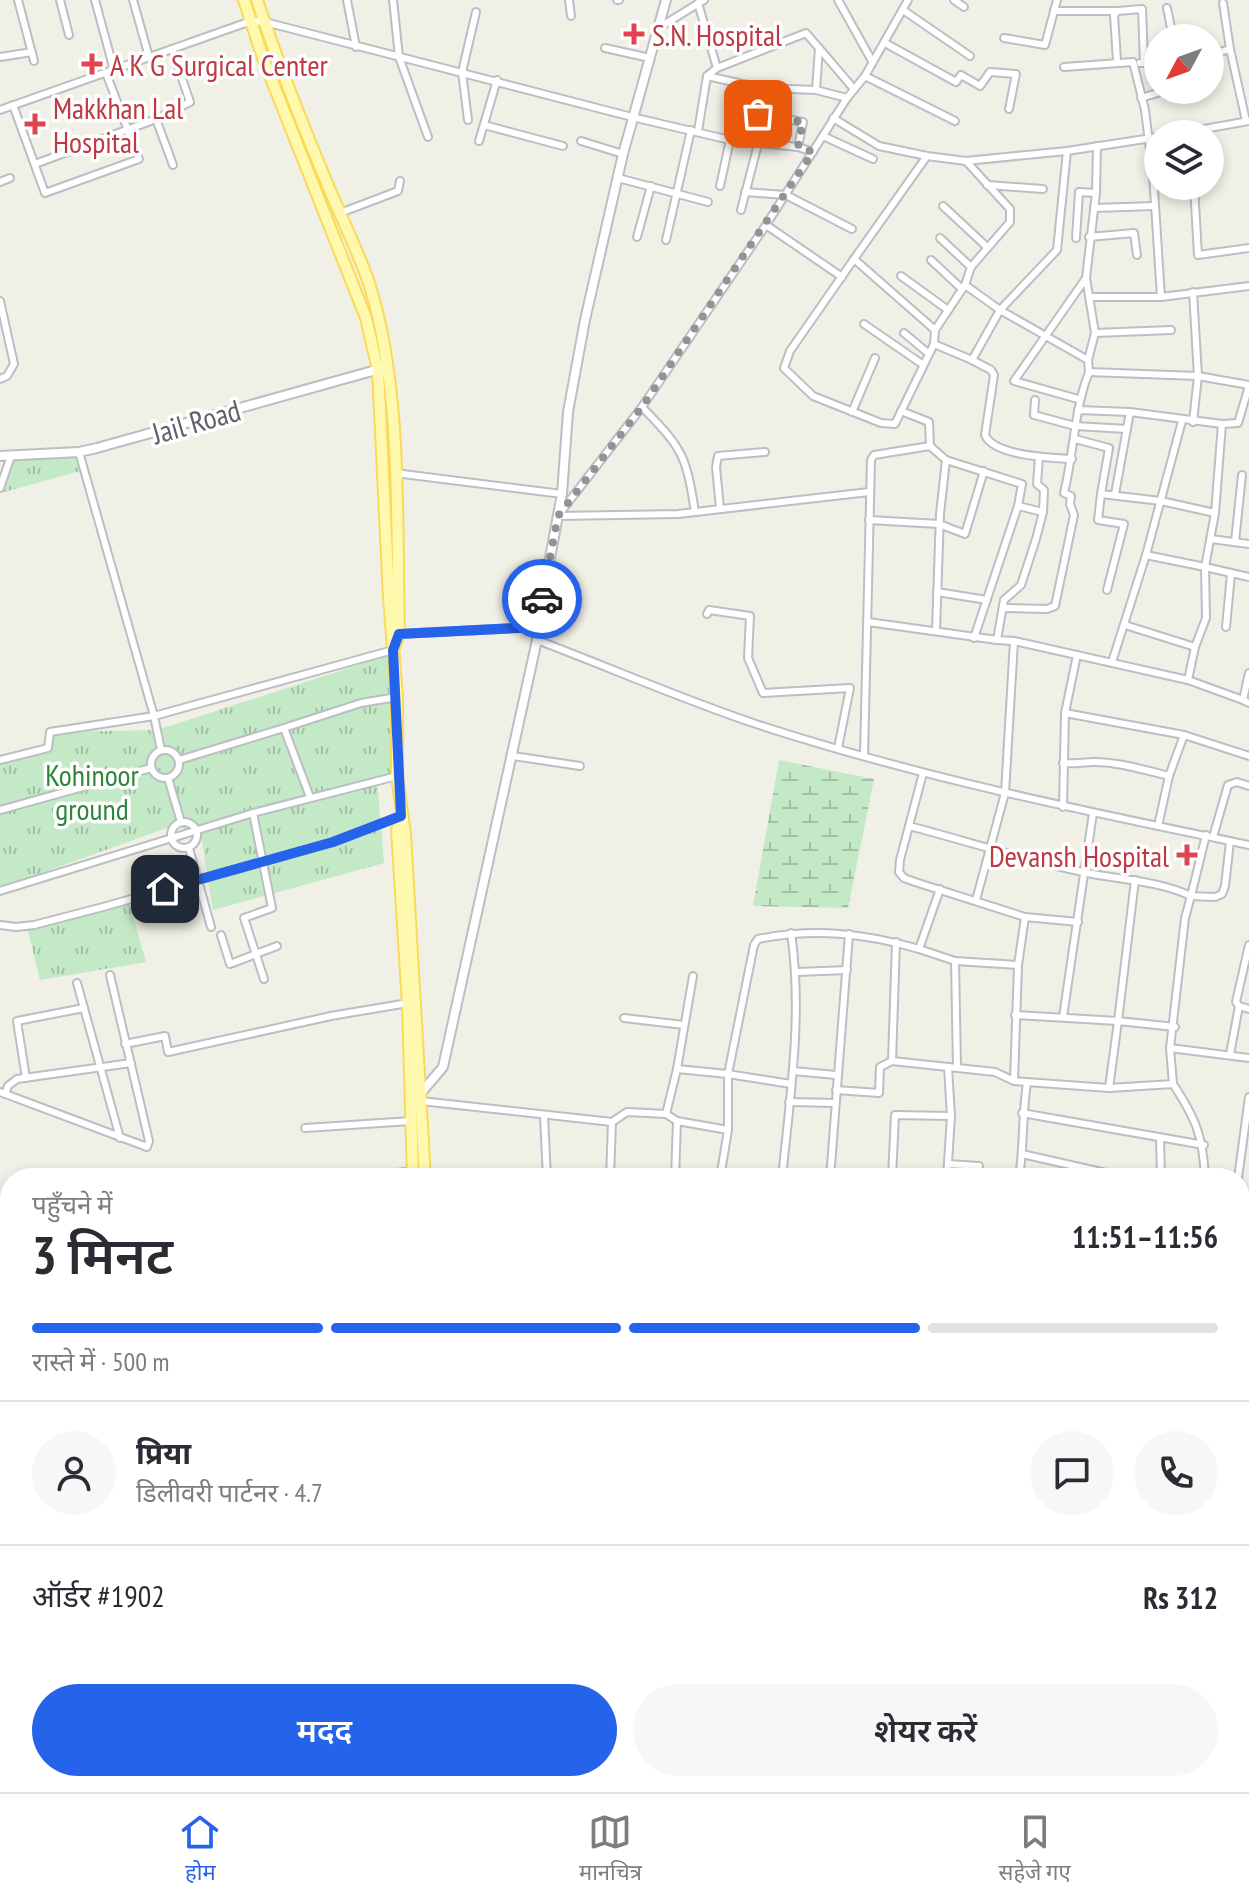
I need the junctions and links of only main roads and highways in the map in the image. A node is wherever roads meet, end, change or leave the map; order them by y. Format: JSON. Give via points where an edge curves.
{"nodes":[{"id":1,"x":244,"y":0,"type":"edge"},
{"id":2,"x":257,"y":0,"type":"edge"},
{"id":3,"x":383,"y":368,"type":"junction"},
{"id":4,"x":393,"y":650,"type":"junction"},
{"id":5,"x":401,"y":816,"type":"junction"},
{"id":6,"x":413,"y":1168,"type":"edge"},
{"id":7,"x":425,"y":1168,"type":"edge"}],
"edges":[{"from":1,"to":3,"type":"main road"},
{"from":2,"to":3,"type":"main road","via":[[280,72],[369,283]]},
{"from":3,"to":4,"type":"main road"},
{"from":3,"to":4,"type":"main road","via":[[394,473],[399,634]]},
{"from":4,"to":5,"type":"main road"},
{"from":5,"to":6,"type":"main road","via":[[397,830]]},
{"from":5,"to":7,"type":"main road"}]}
